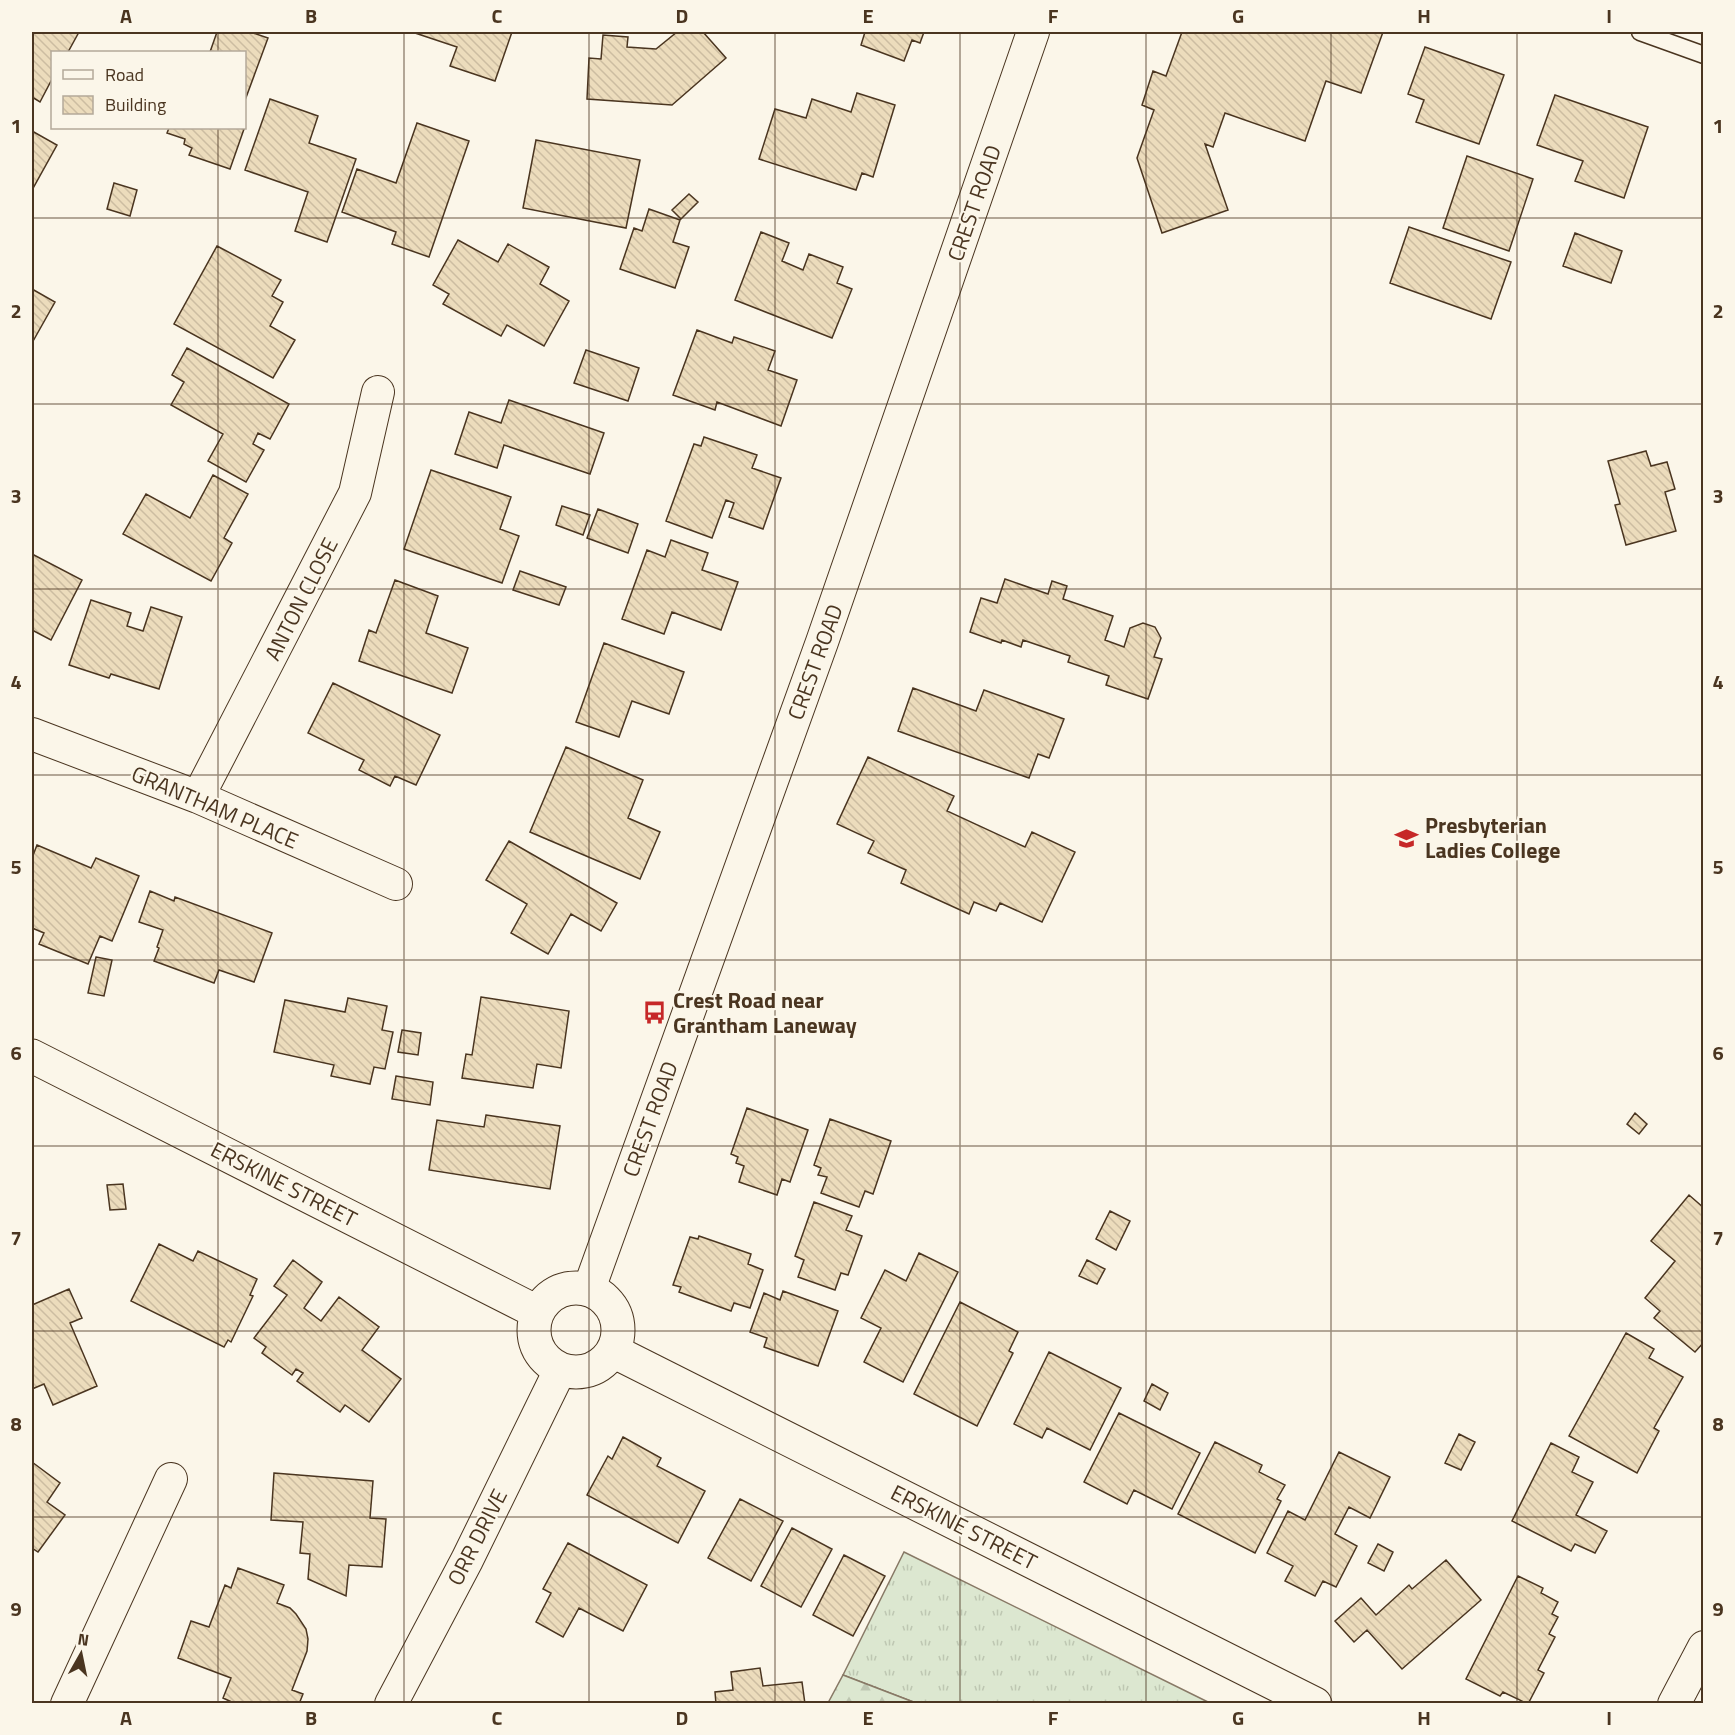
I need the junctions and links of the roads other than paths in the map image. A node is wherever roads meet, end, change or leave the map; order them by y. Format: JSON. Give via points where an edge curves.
{"nodes":[{"id":1,"x":1033,"y":32,"type":"edge"},
{"id":2,"x":1640,"y":32,"type":"edge"},
{"id":3,"x":1704,"y":55,"type":"edge"},
{"id":4,"x":378,"y":392,"type":"dead end"},
{"id":5,"x":32,"y":734,"type":"edge"},
{"id":6,"x":198,"y":797,"type":"junction"},
{"id":7,"x":396,"y":884,"type":"dead end"},
{"id":8,"x":32,"y":1056,"type":"edge"},
{"id":9,"x":589,"y":1289,"type":"junction"},
{"id":10,"x":537,"y":1311,"type":"junction"},
{"id":11,"x":613,"y":1351,"type":"junction"},
{"id":12,"x":560,"y":1370,"type":"junction"},
{"id":13,"x":171,"y":1479,"type":"dead end"},
{"id":14,"x":1704,"y":1647,"type":"edge"},
{"id":15,"x":67,"y":1704,"type":"edge"},
{"id":16,"x":391,"y":1704,"type":"edge"},
{"id":17,"x":1316,"y":1704,"type":"edge"},
{"id":18,"x":1674,"y":1704,"type":"edge"}],
"edges":[{"from":1,"to":9,"type":"street","name":"CREST ROAD","via":[[822,642]]},
{"from":2,"to":3,"type":"lane"},
{"from":4,"to":6,"type":"street","name":"ANTON CLOSE","via":[[355,493]]},
{"from":5,"to":6,"type":"street","name":"GRANTHAM PLACE"},
{"from":6,"to":7,"type":"street","name":"GRANTHAM PLACE"},
{"from":8,"to":10,"type":"street","name":"ERSKINE STREET"},
{"from":9,"to":10,"type":"street","via":[[558,1291]]},
{"from":9,"to":11,"type":"street","via":[[605,1299],[615,1314],[618,1333]]},
{"from":10,"to":12,"type":"street","via":[[533,1329],[536,1346],[545,1360]]},
{"from":11,"to":12,"type":"street","via":[[604,1363],[591,1370]]},
{"from":11,"to":17,"type":"street","name":"ERSKINE STREET"},
{"from":12,"to":16,"type":"street","name":"ORR DRIVE"},
{"from":13,"to":15,"type":"street"},
{"from":14,"to":18,"type":"street"}]}
